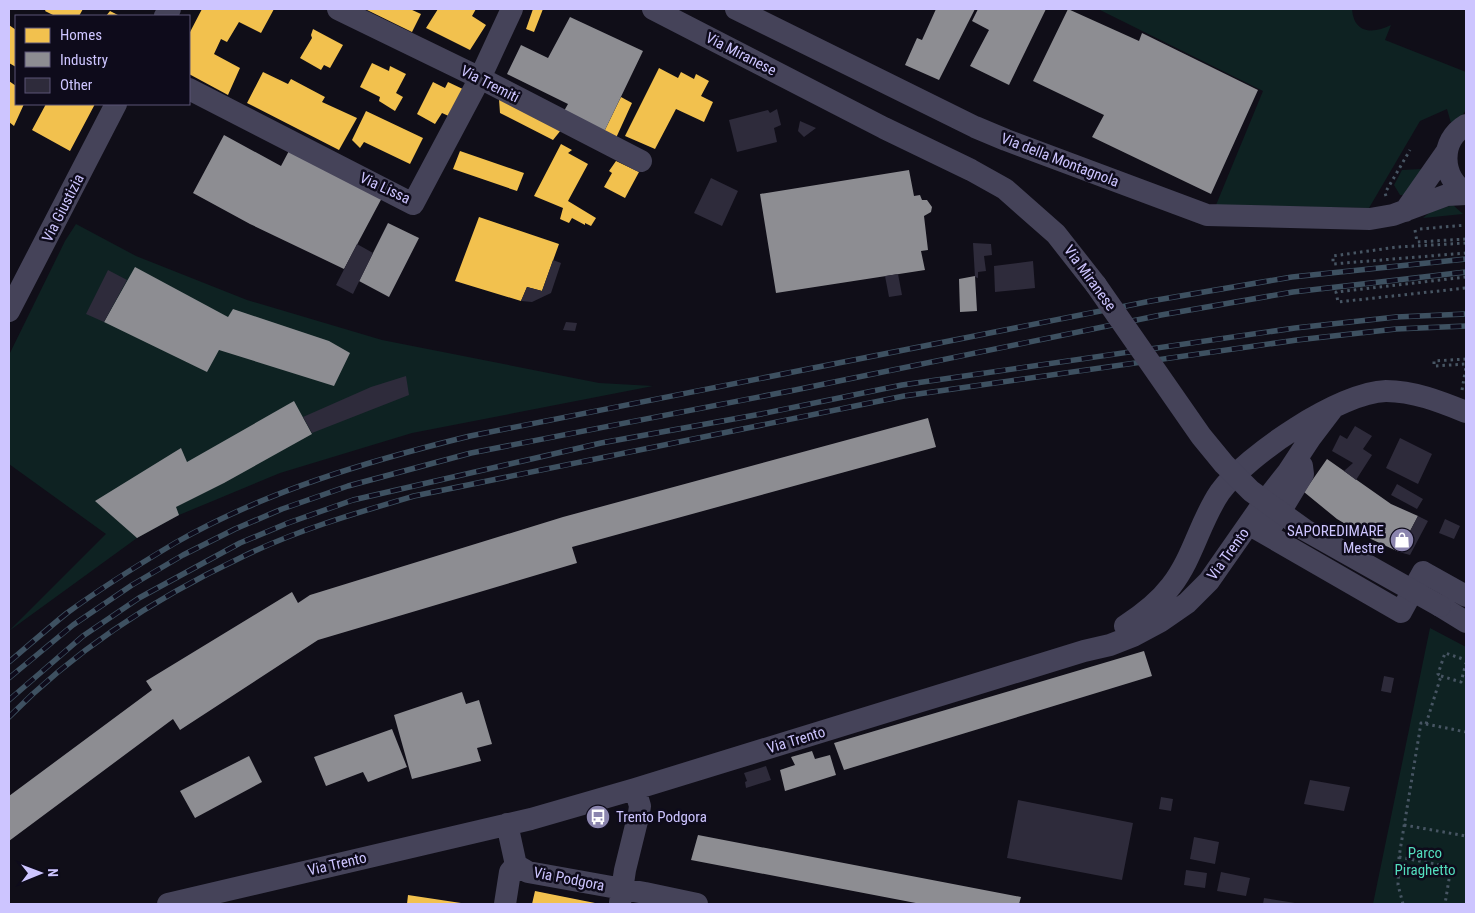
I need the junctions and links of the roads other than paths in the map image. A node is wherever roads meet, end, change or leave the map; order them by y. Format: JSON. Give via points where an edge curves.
{"nodes":[{"id":1,"x":338,"y":9,"type":"edge"},
{"id":2,"x":512,"y":9,"type":"edge"},
{"id":3,"x":653,"y":9,"type":"edge"},
{"id":4,"x":736,"y":9,"type":"edge"},
{"id":5,"x":480,"y":78,"type":"junction"},
{"id":6,"x":190,"y":90,"type":"edge"},
{"id":7,"x":115,"y":105,"type":"edge"},
{"id":8,"x":1466,"y":125,"type":"edge"},
{"id":9,"x":1447,"y":151,"type":"junction"},
{"id":10,"x":641,"y":162,"type":"dead end"},
{"id":11,"x":1466,"y":193,"type":"edge"},
{"id":12,"x":1404,"y":217,"type":"junction"},
{"id":13,"x":9,"y":311,"type":"edge"},
{"id":14,"x":1333,"y":408,"type":"junction"},
{"id":15,"x":1466,"y":412,"type":"edge"},
{"id":16,"x":1258,"y":530,"type":"junction"},
{"id":17,"x":1466,"y":596,"type":"edge"},
{"id":18,"x":1466,"y":622,"type":"edge"},
{"id":19,"x":1084,"y":651,"type":"junction"},
{"id":20,"x":635,"y":789,"type":"junction"},
{"id":21,"x":507,"y":824,"type":"junction"},
{"id":22,"x":516,"y":865,"type":"junction"},
{"id":23,"x":622,"y":897,"type":"edge"},
{"id":24,"x":168,"y":904,"type":"edge"},
{"id":25,"x":505,"y":904,"type":"edge"},
{"id":26,"x":698,"y":904,"type":"edge"}],
"edges":[{"from":1,"to":5,"type":"street","name":"Via Tremiti"},
{"from":2,"to":5,"type":"street","name":"Via Lissa"},
{"from":3,"to":18,"type":"street","name":"Via Miranese","bridge":true,"via":[[1005,189],[1056,234],[1096,285],[1201,436],[1251,491],[1305,530]]},
{"from":4,"to":12,"type":"street","name":"Via della Montagnola","via":[[975,127],[1207,215]]},
{"from":5,"to":6,"type":"street","name":"Via Lissa","via":[[414,204]]},
{"from":5,"to":10,"type":"street","name":"Via Tremiti"},
{"from":7,"to":13,"type":"street","name":"Via Giustizia"},
{"from":8,"to":9,"type":"street","via":[[1456,133]]},
{"from":9,"to":11,"type":"street","via":[[1448,170],[1455,184]]},
{"from":9,"to":12,"type":"street"},
{"from":11,"to":12,"type":"street","name":"Via della Montagnola","via":[[1438,198]]},
{"from":14,"to":15,"type":"street","name":"Via Trento","via":[[1370,393],[1396,391],[1440,401]]},
{"from":14,"to":16,"type":"street","name":"Via Trento","via":[[1299,455]]},
{"from":14,"to":19,"type":"street","name":"Via Trento","via":[[1300,425],[1251,460],[1221,492],[1207,514],[1172,586],[1151,608]]},
{"from":16,"to":17,"type":"street","via":[[1401,612],[1423,572]]},
{"from":16,"to":19,"type":"street","name":"Via Trento","via":[[1187,603],[1134,636]]},
{"from":19,"to":20,"type":"street","name":"Via Trento"},
{"from":20,"to":21,"type":"street","name":"Via Trento"},
{"from":20,"to":23,"type":"street","name":"Via Podgora","via":[[640,806]]},
{"from":21,"to":22,"type":"street"},
{"from":21,"to":24,"type":"street","name":"Via Trento"},
{"from":22,"to":23,"type":"street","name":"Via Podgora","via":[[528,872]]},
{"from":22,"to":25,"type":"street","via":[[510,872]]},
{"from":23,"to":26,"type":"street"}]}
